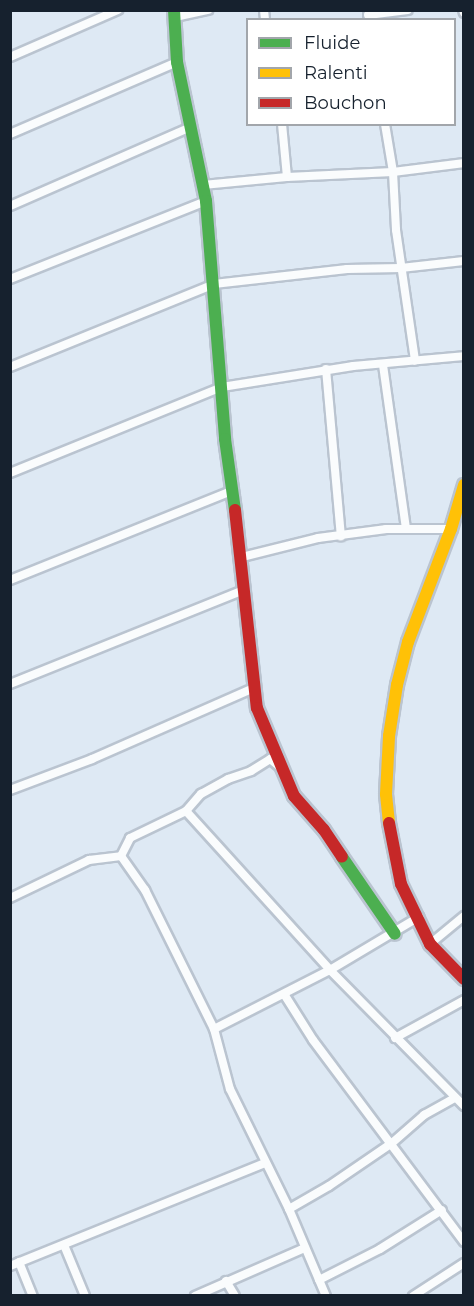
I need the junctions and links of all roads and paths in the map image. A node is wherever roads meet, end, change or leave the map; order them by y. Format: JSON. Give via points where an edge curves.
{"nodes":[{"id":1,"x":118,"y":10,"type":"edge"},
{"id":2,"x":208,"y":10,"type":"edge"},
{"id":3,"x":408,"y":10,"type":"edge"},
{"id":4,"x":174,"y":14,"type":"edge"},
{"id":5,"x":368,"y":15,"type":"edge"},
{"id":6,"x":10,"y":57,"type":"edge"},
{"id":7,"x":177,"y":62,"type":"junction"},
{"id":8,"x":282,"y":126,"type":"edge"},
{"id":9,"x":385,"y":126,"type":"edge"},
{"id":10,"x":191,"y":127,"type":"junction"},
{"id":11,"x":10,"y":134,"type":"edge"},
{"id":12,"x":464,"y":163,"type":"edge"},
{"id":13,"x":393,"y":172,"type":"junction"},
{"id":14,"x":287,"y":177,"type":"junction"},
{"id":15,"x":203,"y":185,"type":"junction"},
{"id":16,"x":206,"y":201,"type":"junction"},
{"id":17,"x":10,"y":206,"type":"edge"},
{"id":18,"x":464,"y":261,"type":"edge"},
{"id":19,"x":401,"y":268,"type":"junction"},
{"id":20,"x":10,"y":279,"type":"edge"},
{"id":21,"x":214,"y":284,"type":"junction"},
{"id":22,"x":464,"y":356,"type":"edge"},
{"id":23,"x":415,"y":361,"type":"junction"},
{"id":24,"x":383,"y":365,"type":"junction"},
{"id":25,"x":10,"y":367,"type":"edge"},
{"id":26,"x":326,"y":369,"type":"junction"},
{"id":27,"x":222,"y":387,"type":"junction"},
{"id":28,"x":10,"y":473,"type":"edge"},
{"id":29,"x":464,"y":485,"type":"edge"},
{"id":30,"x":231,"y":491,"type":"junction"},
{"id":31,"x":456,"y":522,"type":"edge"},
{"id":32,"x":406,"y":528,"type":"junction"},
{"id":33,"x":341,"y":536,"type":"junction"},
{"id":34,"x":242,"y":557,"type":"junction"},
{"id":35,"x":10,"y":580,"type":"edge"},
{"id":36,"x":244,"y":590,"type":"junction"},
{"id":37,"x":10,"y":684,"type":"edge"},
{"id":38,"x":254,"y":688,"type":"junction"},
{"id":39,"x":286,"y":772,"type":"junction"},
{"id":40,"x":10,"y":790,"type":"edge"},
{"id":41,"x":186,"y":811,"type":"junction"},
{"id":42,"x":121,"y":856,"type":"junction"},
{"id":43,"x":10,"y":898,"type":"edge"},
{"id":44,"x":464,"y":916,"type":"edge"},
{"id":45,"x":419,"y":917,"type":"junction"},
{"id":46,"x":395,"y":934,"type":"junction"},
{"id":47,"x":430,"y":944,"type":"junction"},
{"id":48,"x":330,"y":970,"type":"junction"},
{"id":49,"x":464,"y":979,"type":"edge"},
{"id":50,"x":284,"y":994,"type":"junction"},
{"id":51,"x":464,"y":1000,"type":"edge"},
{"id":52,"x":214,"y":1029,"type":"junction"},
{"id":53,"x":395,"y":1038,"type":"junction"},
{"id":54,"x":455,"y":1098,"type":"junction"},
{"id":55,"x":463,"y":1105,"type":"edge"},
{"id":56,"x":392,"y":1143,"type":"junction"},
{"id":57,"x":265,"y":1163,"type":"junction"},
{"id":58,"x":289,"y":1209,"type":"junction"},
{"id":59,"x":442,"y":1210,"type":"junction"},
{"id":60,"x":464,"y":1242,"type":"edge"},
{"id":61,"x":64,"y":1245,"type":"junction"},
{"id":62,"x":305,"y":1248,"type":"junction"},
{"id":63,"x":464,"y":1263,"type":"edge"},
{"id":64,"x":15,"y":1264,"type":"edge"},
{"id":65,"x":319,"y":1280,"type":"junction"},
{"id":66,"x":226,"y":1281,"type":"junction"},
{"id":67,"x":33,"y":1296,"type":"edge"},
{"id":68,"x":85,"y":1296,"type":"edge"},
{"id":69,"x":195,"y":1296,"type":"edge"},
{"id":70,"x":235,"y":1296,"type":"edge"},
{"id":71,"x":326,"y":1296,"type":"edge"},
{"id":72,"x":414,"y":1296,"type":"edge"}],
"edges":[{"from":1,"to":6,"type":"street"},
{"from":2,"to":4,"type":"street"},
{"from":3,"to":5,"type":"street"},
{"from":4,"to":7,"type":"street"},
{"from":7,"to":10,"type":"street"},
{"from":7,"to":11,"type":"street"},
{"from":8,"to":14,"type":"street"},
{"from":9,"to":13,"type":"street"},
{"from":10,"to":15,"type":"street"},
{"from":10,"to":17,"type":"street"},
{"from":12,"to":13,"type":"street"},
{"from":13,"to":14,"type":"street"},
{"from":13,"to":19,"type":"street"},
{"from":14,"to":15,"type":"street"},
{"from":15,"to":16,"type":"street"},
{"from":16,"to":20,"type":"street"},
{"from":16,"to":21,"type":"street"},
{"from":18,"to":19,"type":"street"},
{"from":19,"to":21,"type":"street","via":[[347,269]]},
{"from":19,"to":23,"type":"street"},
{"from":21,"to":25,"type":"street"},
{"from":21,"to":27,"type":"street"},
{"from":22,"to":23,"type":"street"},
{"from":23,"to":24,"type":"street"},
{"from":24,"to":26,"type":"street"},
{"from":24,"to":32,"type":"street"},
{"from":26,"to":27,"type":"street"},
{"from":26,"to":33,"type":"street"},
{"from":27,"to":28,"type":"street"},
{"from":27,"to":30,"type":"street"},
{"from":29,"to":31,"type":"street"},
{"from":30,"to":34,"type":"street"},
{"from":30,"to":35,"type":"street"},
{"from":31,"to":32,"type":"street"},
{"from":31,"to":45,"type":"street","via":[[408,642],[388,736],[386,794],[391,843],[401,885]]},
{"from":32,"to":33,"type":"street"},
{"from":33,"to":34,"type":"street"},
{"from":34,"to":36,"type":"street"},
{"from":36,"to":37,"type":"street"},
{"from":36,"to":38,"type":"street"},
{"from":38,"to":39,"type":"street","via":[[261,717]]},
{"from":38,"to":40,"type":"street","via":[[92,759]]},
{"from":39,"to":41,"type":"street","via":[[270,759],[259,768],[201,794]]},
{"from":39,"to":46,"type":"street","via":[[294,796],[324,830]]},
{"from":41,"to":42,"type":"street","via":[[130,838]]},
{"from":41,"to":48,"type":"street"},
{"from":42,"to":43,"type":"street","via":[[89,860]]},
{"from":42,"to":52,"type":"street","via":[[145,890]]},
{"from":44,"to":47,"type":"street"},
{"from":45,"to":46,"type":"street"},
{"from":45,"to":47,"type":"street"},
{"from":46,"to":48,"type":"street"},
{"from":47,"to":49,"type":"street"},
{"from":48,"to":50,"type":"street"},
{"from":48,"to":53,"type":"street"},
{"from":50,"to":52,"type":"street"},
{"from":50,"to":56,"type":"street","via":[[313,1040]]},
{"from":51,"to":53,"type":"street"},
{"from":52,"to":57,"type":"street","via":[[230,1089]]},
{"from":53,"to":54,"type":"street"},
{"from":54,"to":55,"type":"street"},
{"from":54,"to":56,"type":"street","via":[[424,1115]]},
{"from":56,"to":58,"type":"street"},
{"from":56,"to":59,"type":"street"},
{"from":57,"to":58,"type":"street"},
{"from":57,"to":61,"type":"street"},
{"from":58,"to":62,"type":"street"},
{"from":59,"to":60,"type":"street"},
{"from":59,"to":65,"type":"street","via":[[380,1249]]},
{"from":61,"to":64,"type":"street"},
{"from":61,"to":68,"type":"street"},
{"from":62,"to":65,"type":"street"},
{"from":62,"to":66,"type":"street"},
{"from":63,"to":72,"type":"street"},
{"from":64,"to":67,"type":"street"},
{"from":65,"to":71,"type":"street"},
{"from":66,"to":69,"type":"street"},
{"from":66,"to":70,"type":"street"}]}
